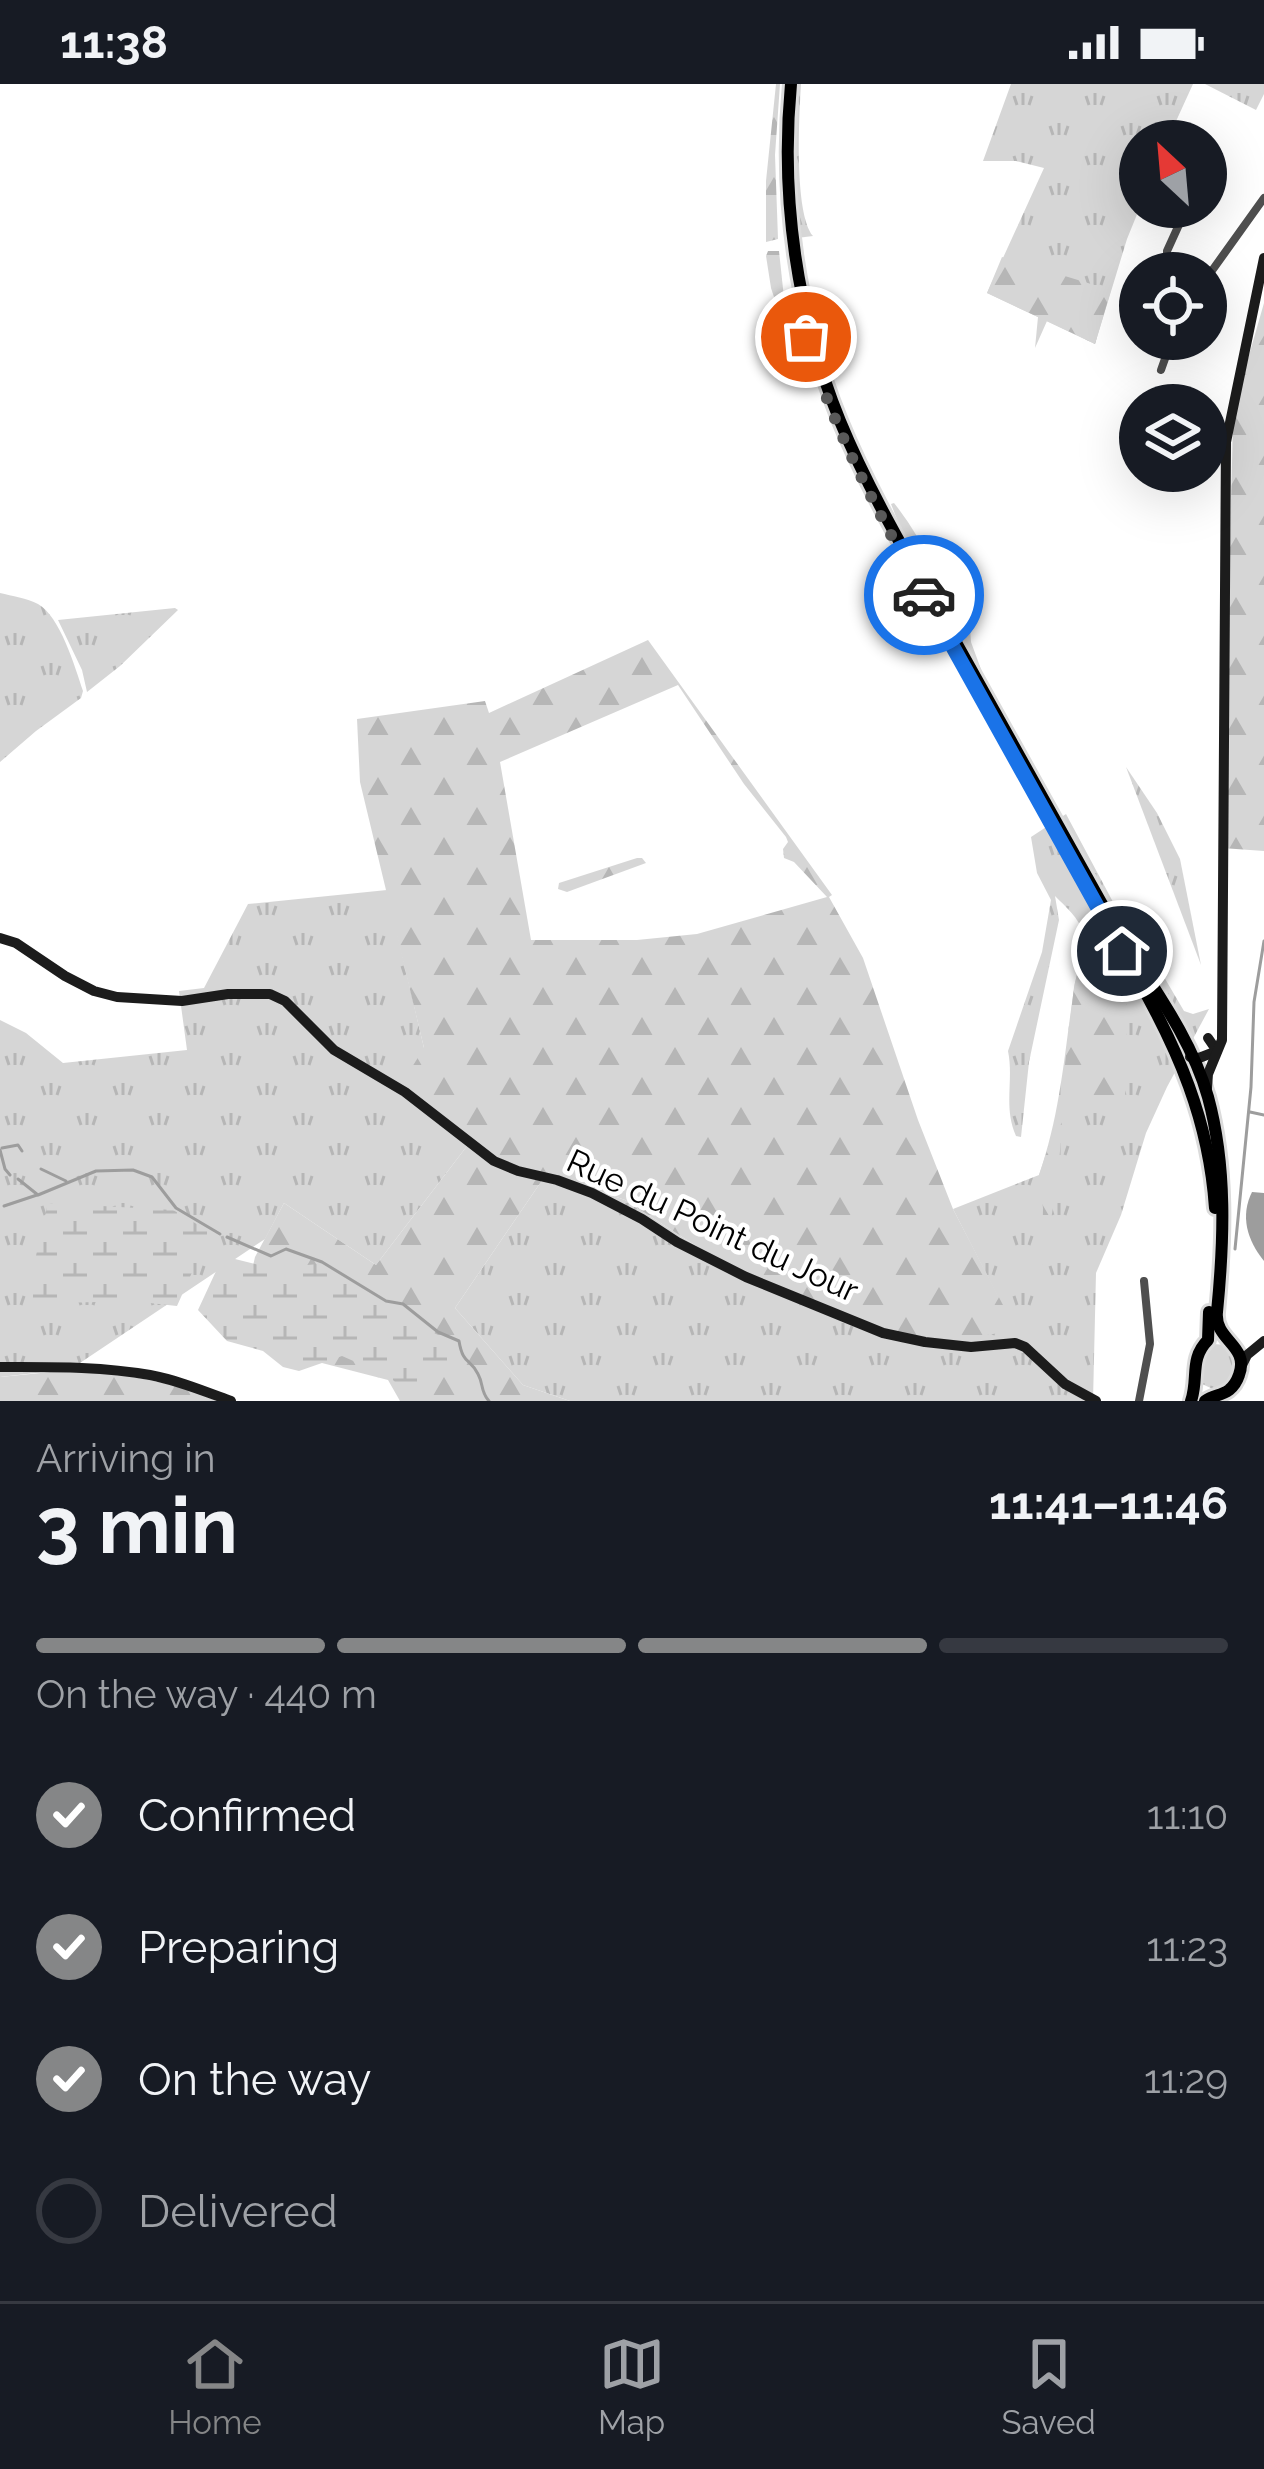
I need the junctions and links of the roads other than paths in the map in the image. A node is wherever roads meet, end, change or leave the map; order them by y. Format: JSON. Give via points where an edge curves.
{"nodes":[{"id":1,"x":788,"y":84,"type":"edge"},
{"id":2,"x":1264,"y":198,"type":"edge"},
{"id":3,"x":1225,"y":252,"type":"edge"},
{"id":4,"x":1264,"y":259,"type":"edge"},
{"id":5,"x":1165,"y":360,"type":"edge"},
{"id":6,"x":1161,"y":370,"type":"dead end"},
{"id":7,"x":0,"y":938,"type":"edge"},
{"id":8,"x":1220,"y":1021,"type":"junction"},
{"id":9,"x":1176,"y":1036,"type":"junction"},
{"id":10,"x":1208,"y":1038,"type":"junction"},
{"id":11,"x":1216,"y":1051,"type":"junction"},
{"id":12,"x":1188,"y":1059,"type":"junction"},
{"id":13,"x":1208,"y":1096,"type":"junction"},
{"id":14,"x":1218,"y":1266,"type":"junction"},
{"id":15,"x":1144,"y":1281,"type":"dead end"},
{"id":16,"x":1264,"y":1337,"type":"edge"},
{"id":17,"x":1208,"y":1342,"type":"junction"},
{"id":18,"x":1230,"y":1342,"type":"junction"},
{"id":19,"x":1241,"y":1366,"type":"junction"},
{"id":20,"x":0,"y":1367,"type":"edge"},
{"id":21,"x":1195,"y":1381,"type":"junction"},
{"id":22,"x":1210,"y":1398,"type":"edge"},
{"id":23,"x":230,"y":1401,"type":"edge"},
{"id":24,"x":1096,"y":1401,"type":"edge"},
{"id":25,"x":1138,"y":1401,"type":"edge"},
{"id":26,"x":1191,"y":1401,"type":"edge"}],
"edges":[{"from":1,"to":9,"type":"main road","via":[[781,157],[787,239],[827,403],[872,502]]},
{"from":2,"to":3,"type":"street"},
{"from":4,"to":8,"type":"street","via":[[1226,442]]},
{"from":5,"to":6,"type":"street"},
{"from":7,"to":24,"type":"street","name":"Rue du Point du Jour","via":[[117,998],[270,994],[334,1050],[494,1161],[592,1193],[706,1258],[883,1333],[970,1347],[1015,1343]]},
{"from":8,"to":10,"type":"street"},
{"from":8,"to":11,"type":"street"},
{"from":9,"to":10,"type":"street"},
{"from":9,"to":12,"type":"main road"},
{"from":10,"to":11,"type":"street"},
{"from":10,"to":12,"type":"street"},
{"from":11,"to":12,"type":"street"},
{"from":11,"to":13,"type":"street"},
{"from":12,"to":13,"type":"main road"},
{"from":12,"to":14,"type":"main road","via":[[1211,1170]]},
{"from":13,"to":14,"type":"main road","via":[[1221,1173]]},
{"from":14,"to":17,"type":"main road"},
{"from":14,"to":18,"type":"main road","via":[[1217,1322]]},
{"from":15,"to":25,"type":"street","via":[[1150,1344]]},
{"from":16,"to":18,"type":"street"},
{"from":16,"to":19,"type":"street"},
{"from":17,"to":18,"type":"main road"},
{"from":17,"to":21,"type":"main road","via":[[1196,1356]]},
{"from":18,"to":19,"type":"main road"},
{"from":19,"to":22,"type":"main road","via":[[1234,1386]]},
{"from":20,"to":23,"type":"street","via":[[127,1371]]},
{"from":21,"to":22,"type":"main road"},
{"from":21,"to":26,"type":"main road"}]}
